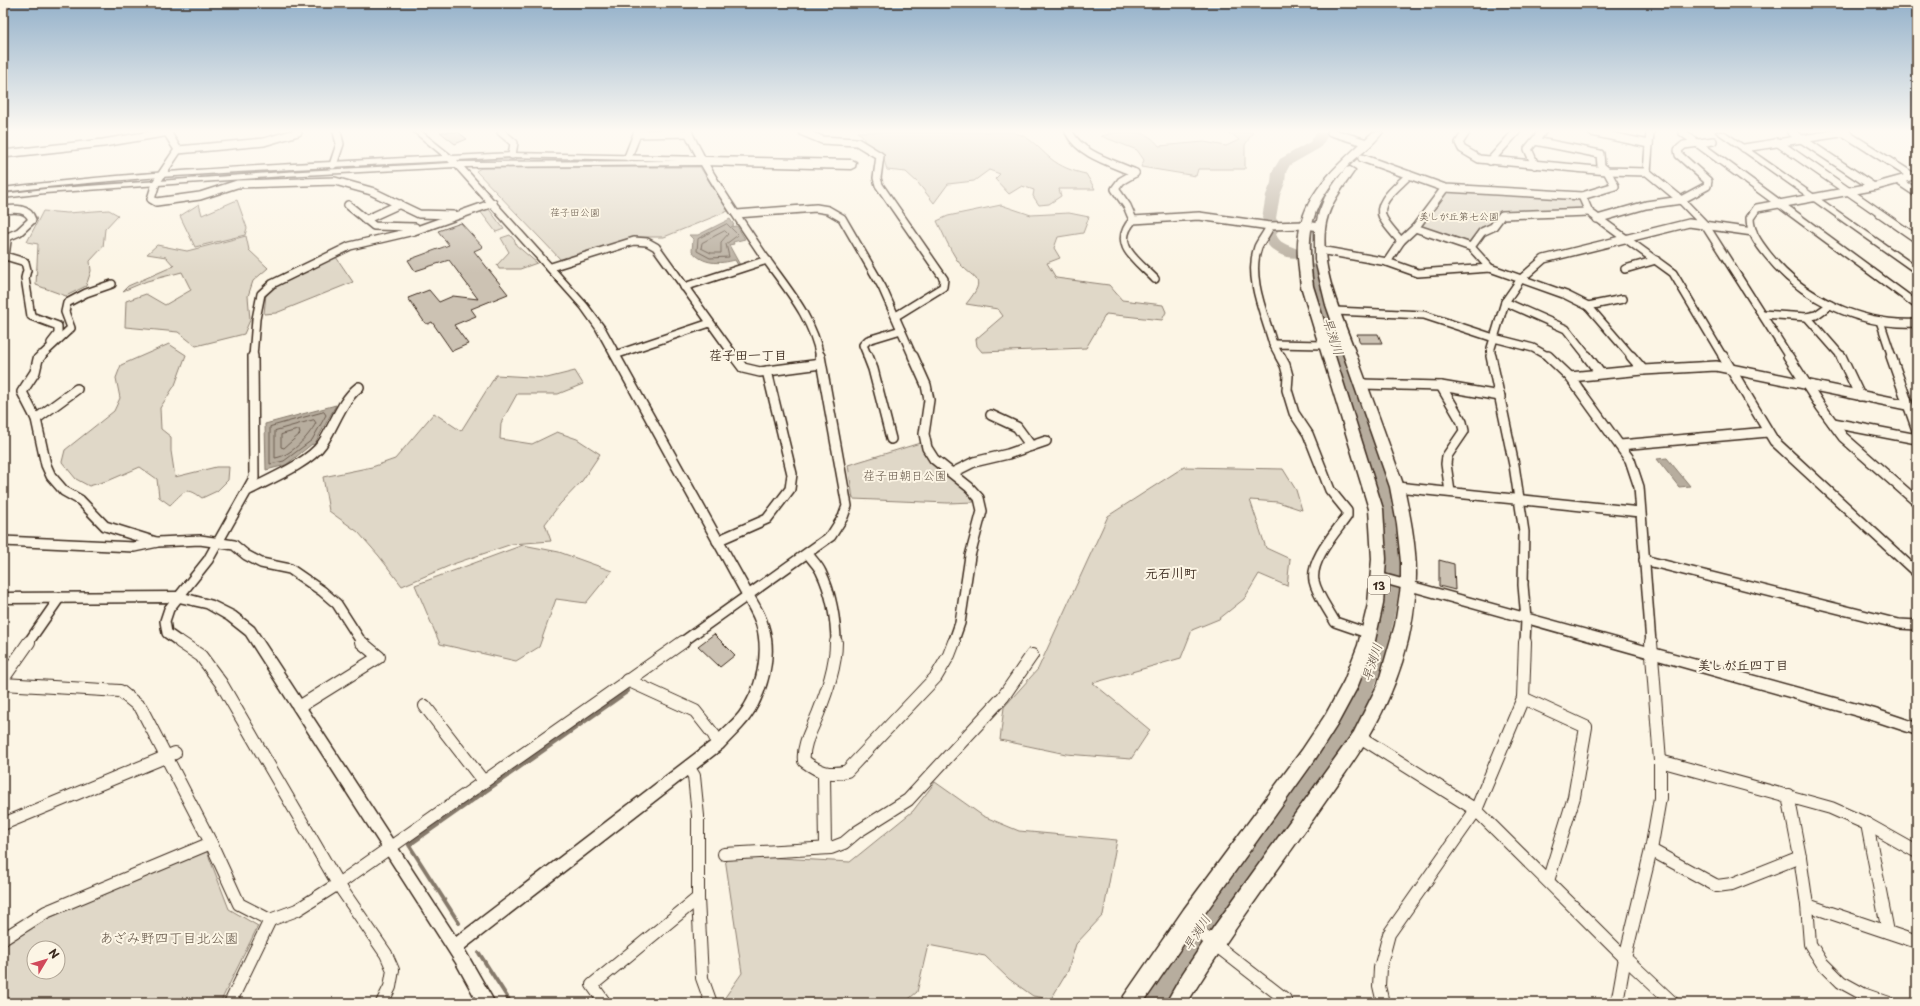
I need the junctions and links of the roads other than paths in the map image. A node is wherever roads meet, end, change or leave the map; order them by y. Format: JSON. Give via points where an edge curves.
{"nodes":[{"id":1,"x":170,"y":179,"type":"edge"},
{"id":2,"x":174,"y":179,"type":"edge"},
{"id":3,"x":470,"y":179,"type":"edge"},
{"id":4,"x":714,"y":179,"type":"edge"},
{"id":5,"x":877,"y":179,"type":"edge"},
{"id":6,"x":1125,"y":179,"type":"edge"},
{"id":7,"x":1330,"y":179,"type":"edge"},
{"id":8,"x":1343,"y":179,"type":"edge"},
{"id":9,"x":1404,"y":179,"type":"edge"},
{"id":10,"x":1419,"y":179,"type":"edge"},
{"id":11,"x":1611,"y":179,"type":"edge"},
{"id":12,"x":1655,"y":179,"type":"edge"},
{"id":13,"x":1706,"y":179,"type":"edge"},
{"id":14,"x":1745,"y":179,"type":"edge"},
{"id":15,"x":1788,"y":179,"type":"edge"},
{"id":16,"x":1829,"y":179,"type":"edge"},
{"id":17,"x":1861,"y":179,"type":"edge"},
{"id":18,"x":1904,"y":179,"type":"edge"},
{"id":19,"x":158,"y":180,"type":"junction"},
{"id":20,"x":1899,"y":181,"type":"junction"},
{"id":21,"x":1872,"y":186,"type":"junction"},
{"id":22,"x":1445,"y":188,"type":"junction"},
{"id":23,"x":3,"y":190,"type":"edge"},
{"id":24,"x":1846,"y":191,"type":"junction"},
{"id":25,"x":1917,"y":193,"type":"edge"},
{"id":26,"x":3,"y":196,"type":"edge"},
{"id":27,"x":1582,"y":196,"type":"junction"},
{"id":28,"x":1812,"y":196,"type":"junction"},
{"id":29,"x":1681,"y":200,"type":"junction"},
{"id":30,"x":493,"y":203,"type":"junction"},
{"id":31,"x":1777,"y":203,"type":"junction"},
{"id":32,"x":400,"y":204,"type":"junction"},
{"id":33,"x":348,"y":205,"type":"dead end"},
{"id":34,"x":3,"y":210,"type":"edge"},
{"id":35,"x":1589,"y":212,"type":"junction"},
{"id":36,"x":737,"y":214,"type":"junction"},
{"id":37,"x":457,"y":215,"type":"junction"},
{"id":38,"x":1597,"y":219,"type":"junction"},
{"id":39,"x":365,"y":220,"type":"junction"},
{"id":40,"x":1133,"y":220,"type":"junction"},
{"id":41,"x":1705,"y":225,"type":"junction"},
{"id":42,"x":1270,"y":226,"type":"junction"},
{"id":43,"x":1313,"y":226,"type":"junction"},
{"id":44,"x":424,"y":227,"type":"junction"},
{"id":45,"x":1415,"y":228,"type":"junction"},
{"id":46,"x":1753,"y":232,"type":"junction"},
{"id":47,"x":1625,"y":237,"type":"junction"},
{"id":48,"x":4,"y":239,"type":"edge"},
{"id":49,"x":1917,"y":239,"type":"edge"},
{"id":50,"x":1401,"y":241,"type":"junction"},
{"id":51,"x":1471,"y":247,"type":"junction"},
{"id":52,"x":1320,"y":250,"type":"junction"},
{"id":53,"x":767,"y":260,"type":"junction"},
{"id":54,"x":1656,"y":260,"type":"junction"},
{"id":55,"x":1387,"y":262,"type":"junction"},
{"id":56,"x":550,"y":268,"type":"junction"},
{"id":57,"x":1490,"y":268,"type":"junction"},
{"id":58,"x":1625,"y":269,"type":"dead end"},
{"id":59,"x":1917,"y":271,"type":"edge"},
{"id":60,"x":1155,"y":279,"type":"dead end"},
{"id":61,"x":1521,"y":279,"type":"junction"},
{"id":62,"x":112,"y":284,"type":"dead end"},
{"id":63,"x":684,"y":287,"type":"junction"},
{"id":64,"x":1623,"y":299,"type":"dead end"},
{"id":65,"x":1505,"y":302,"type":"junction"},
{"id":66,"x":1830,"y":305,"type":"junction"},
{"id":67,"x":1917,"y":305,"type":"edge"},
{"id":68,"x":1588,"y":306,"type":"junction"},
{"id":69,"x":1335,"y":312,"type":"junction"},
{"id":70,"x":1762,"y":314,"type":"junction"},
{"id":71,"x":896,"y":316,"type":"junction"},
{"id":72,"x":1807,"y":317,"type":"junction"},
{"id":73,"x":1880,"y":321,"type":"junction"},
{"id":74,"x":710,"y":323,"type":"junction"},
{"id":75,"x":1917,"y":323,"type":"edge"},
{"id":76,"x":901,"y":330,"type":"junction"},
{"id":77,"x":1494,"y":338,"type":"junction"},
{"id":78,"x":1273,"y":344,"type":"junction"},
{"id":79,"x":1325,"y":344,"type":"junction"},
{"id":80,"x":47,"y":349,"type":"junction"},
{"id":81,"x":616,"y":355,"type":"junction"},
{"id":82,"x":821,"y":364,"type":"junction"},
{"id":83,"x":1730,"y":368,"type":"junction"},
{"id":84,"x":767,"y":370,"type":"junction"},
{"id":85,"x":1643,"y":370,"type":"junction"},
{"id":86,"x":1600,"y":373,"type":"junction"},
{"id":87,"x":1570,"y":377,"type":"junction"},
{"id":88,"x":1360,"y":384,"type":"junction"},
{"id":89,"x":1440,"y":386,"type":"junction"},
{"id":90,"x":1808,"y":386,"type":"junction"},
{"id":91,"x":359,"y":387,"type":"dead end"},
{"id":92,"x":77,"y":389,"type":"dead end"},
{"id":93,"x":1500,"y":396,"type":"junction"},
{"id":94,"x":1860,"y":396,"type":"junction"},
{"id":95,"x":1907,"y":405,"type":"junction"},
{"id":96,"x":991,"y":415,"type":"dead end"},
{"id":97,"x":36,"y":418,"type":"junction"},
{"id":98,"x":1833,"y":423,"type":"junction"},
{"id":99,"x":1917,"y":430,"type":"edge"},
{"id":100,"x":1768,"y":432,"type":"junction"},
{"id":101,"x":891,"y":439,"type":"dead end"},
{"id":102,"x":1917,"y":439,"type":"edge"},
{"id":103,"x":1046,"y":440,"type":"dead end"},
{"id":104,"x":1620,"y":445,"type":"junction"},
{"id":105,"x":1031,"y":446,"type":"junction"},
{"id":106,"x":952,"y":473,"type":"junction"},
{"id":107,"x":1397,"y":487,"type":"junction"},
{"id":108,"x":249,"y":490,"type":"junction"},
{"id":109,"x":1450,"y":492,"type":"junction"},
{"id":110,"x":1520,"y":501,"type":"junction"},
{"id":111,"x":1917,"y":502,"type":"edge"},
{"id":112,"x":1640,"y":512,"type":"junction"},
{"id":113,"x":3,"y":541,"type":"edge"},
{"id":114,"x":717,"y":541,"type":"junction"},
{"id":115,"x":158,"y":542,"type":"junction"},
{"id":116,"x":218,"y":542,"type":"junction"},
{"id":117,"x":808,"y":554,"type":"junction"},
{"id":118,"x":1644,"y":560,"type":"junction"},
{"id":119,"x":1917,"y":573,"type":"edge"},
{"id":120,"x":1393,"y":582,"type":"junction"},
{"id":121,"x":748,"y":595,"type":"junction"},
{"id":122,"x":60,"y":597,"type":"junction"},
{"id":123,"x":179,"y":597,"type":"junction"},
{"id":124,"x":3,"y":598,"type":"edge"},
{"id":125,"x":1526,"y":619,"type":"junction"},
{"id":126,"x":1917,"y":625,"type":"edge"},
{"id":127,"x":1370,"y":634,"type":"junction"},
{"id":128,"x":1652,"y":653,"type":"junction"},
{"id":129,"x":1032,"y":655,"type":"dead end"},
{"id":130,"x":3,"y":679,"type":"edge"},
{"id":131,"x":627,"y":680,"type":"junction"},
{"id":132,"x":3,"y":684,"type":"edge"},
{"id":133,"x":1523,"y":698,"type":"junction"},
{"id":134,"x":425,"y":706,"type":"dead end"},
{"id":135,"x":299,"y":707,"type":"junction"},
{"id":136,"x":1917,"y":729,"type":"edge"},
{"id":137,"x":1360,"y":737,"type":"junction"},
{"id":138,"x":718,"y":744,"type":"junction"},
{"id":139,"x":171,"y":755,"type":"junction"},
{"id":140,"x":1660,"y":761,"type":"junction"},
{"id":141,"x":689,"y":768,"type":"junction"},
{"id":142,"x":824,"y":774,"type":"junction"},
{"id":143,"x":483,"y":781,"type":"junction"},
{"id":144,"x":1788,"y":796,"type":"junction"},
{"id":145,"x":1476,"y":810,"type":"junction"},
{"id":146,"x":3,"y":824,"type":"edge"},
{"id":147,"x":1867,"y":824,"type":"junction"},
{"id":148,"x":211,"y":843,"type":"junction"},
{"id":149,"x":388,"y":847,"type":"junction"},
{"id":150,"x":825,"y":848,"type":"junction"},
{"id":151,"x":1651,"y":850,"type":"junction"},
{"id":152,"x":1917,"y":852,"type":"edge"},
{"id":153,"x":724,"y":854,"type":"dead end"},
{"id":154,"x":1800,"y":857,"type":"junction"},
{"id":155,"x":1548,"y":881,"type":"junction"},
{"id":156,"x":338,"y":884,"type":"junction"},
{"id":157,"x":698,"y":898,"type":"junction"},
{"id":158,"x":1807,"y":905,"type":"junction"},
{"id":159,"x":270,"y":920,"type":"junction"},
{"id":160,"x":1186,"y":922,"type":"junction"},
{"id":161,"x":1888,"y":932,"type":"junction"},
{"id":162,"x":3,"y":939,"type":"edge"},
{"id":163,"x":1917,"y":942,"type":"edge"},
{"id":164,"x":1214,"y":944,"type":"junction"},
{"id":165,"x":454,"y":948,"type":"junction"},
{"id":166,"x":1624,"y":958,"type":"junction"},
{"id":167,"x":230,"y":1003,"type":"edge"},
{"id":168,"x":382,"y":1003,"type":"edge"},
{"id":169,"x":487,"y":1003,"type":"edge"},
{"id":170,"x":605,"y":1003,"type":"edge"},
{"id":171,"x":711,"y":1003,"type":"edge"},
{"id":172,"x":1132,"y":1003,"type":"edge"},
{"id":173,"x":1176,"y":1003,"type":"edge"},
{"id":174,"x":1285,"y":1003,"type":"edge"},
{"id":175,"x":1383,"y":1003,"type":"edge"},
{"id":176,"x":1617,"y":1003,"type":"edge"},
{"id":177,"x":1673,"y":1003,"type":"edge"},
{"id":178,"x":1889,"y":1003,"type":"edge"}],
"edges":[{"from":1,"to":19,"type":"street"},
{"from":2,"to":19,"type":"street"},
{"from":3,"to":30,"type":"street"},
{"from":4,"to":36,"type":"street"},
{"from":5,"to":71,"type":"street","via":[[944,279],[943,287],[932,296]]},
{"from":6,"to":40,"type":"street","via":[[1115,189]]},
{"from":7,"to":43,"type":"main road","number":"13","via":[[1316,196],[1310,210]]},
{"from":8,"to":43,"type":"main road","number":"13"},
{"from":9,"to":50,"type":"street","via":[[1381,208],[1384,218]]},
{"from":10,"to":22,"type":"street"},
{"from":11,"to":27,"type":"street","via":[[1615,186]]},
{"from":12,"to":29,"type":"street"},
{"from":13,"to":29,"type":"street","via":[[1707,186]]},
{"from":14,"to":31,"type":"street"},
{"from":15,"to":28,"type":"street"},
{"from":16,"to":24,"type":"street"},
{"from":17,"to":21,"type":"street"},
{"from":18,"to":20,"type":"street"},
{"from":19,"to":23,"type":"street","via":[[54,184]]},
{"from":19,"to":26,"type":"street"},
{"from":19,"to":32,"type":"street","via":[[151,195],[151,199],[156,202],[200,196],[237,184],[336,181],[371,190]]},
{"from":20,"to":21,"type":"street"},
{"from":20,"to":25,"type":"street"},
{"from":21,"to":24,"type":"street"},
{"from":22,"to":27,"type":"street"},
{"from":22,"to":45,"type":"street"},
{"from":24,"to":28,"type":"street"},
{"from":24,"to":49,"type":"street"},
{"from":27,"to":35,"type":"street"},
{"from":28,"to":31,"type":"street"},
{"from":28,"to":59,"type":"street"},
{"from":29,"to":38,"type":"street","via":[[1646,205]]},
{"from":29,"to":41,"type":"street"},
{"from":30,"to":37,"type":"street"},
{"from":30,"to":56,"type":"street"},
{"from":31,"to":46,"type":"street","via":[[1757,208],[1752,212],[1750,224]]},
{"from":31,"to":67,"type":"street"},
{"from":32,"to":37,"type":"street","via":[[419,214]]},
{"from":32,"to":39,"type":"street"},
{"from":33,"to":39,"type":"street"},
{"from":34,"to":48,"type":"street","via":[[25,211],[32,220],[12,236]]},
{"from":35,"to":38,"type":"street"},
{"from":35,"to":51,"type":"street","via":[[1502,215],[1493,227],[1482,232]]},
{"from":36,"to":53,"type":"street"},
{"from":36,"to":71,"type":"street","via":[[816,208],[836,214],[842,218]]},
{"from":37,"to":44,"type":"street"},
{"from":38,"to":47,"type":"street"},
{"from":39,"to":44,"type":"street","via":[[374,226]]},
{"from":40,"to":42,"type":"street","via":[[1199,216]]},
{"from":40,"to":60,"type":"street","via":[[1127,224],[1123,238],[1127,251]]},
{"from":41,"to":46,"type":"street"},
{"from":41,"to":47,"type":"street","via":[[1689,223]]},
{"from":41,"to":70,"type":"street"},
{"from":42,"to":43,"type":"street"},
{"from":42,"to":78,"type":"street","via":[[1257,249],[1254,262],[1261,303],[1268,319]]},
{"from":43,"to":52,"type":"main road","number":"13"},
{"from":43,"to":79,"type":"main road","number":"13","via":[[1304,239],[1304,269]]},
{"from":44,"to":108,"type":"street","via":[[350,246],[272,284],[261,294],[256,319],[254,357],[254,478]]},
{"from":45,"to":50,"type":"street"},
{"from":45,"to":51,"type":"street"},
{"from":46,"to":66,"type":"street","via":[[1778,268],[1810,294]]},
{"from":47,"to":54,"type":"street"},
{"from":47,"to":61,"type":"street","via":[[1544,259]]},
{"from":48,"to":80,"type":"street","via":[[7,241],[5,256],[25,262],[31,316],[58,326],[58,334]]},
{"from":50,"to":55,"type":"street"},
{"from":51,"to":57,"type":"street"},
{"from":52,"to":55,"type":"street"},
{"from":52,"to":69,"type":"main road","number":"13"},
{"from":53,"to":63,"type":"street"},
{"from":53,"to":82,"type":"street","via":[[808,318],[817,339]]},
{"from":54,"to":58,"type":"street"},
{"from":54,"to":83,"type":"street","via":[[1673,273]]},
{"from":55,"to":57,"type":"street","via":[[1418,273]]},
{"from":56,"to":63,"type":"street","via":[[634,241],[647,242],[656,247]]},
{"from":56,"to":81,"type":"street","via":[[584,306]]},
{"from":57,"to":61,"type":"street"},
{"from":61,"to":65,"type":"street"},
{"from":61,"to":68,"type":"street","via":[[1566,294]]},
{"from":62,"to":80,"type":"street","via":[[80,296],[66,305],[68,323],[72,328]]},
{"from":63,"to":74,"type":"street"},
{"from":64,"to":68,"type":"street"},
{"from":65,"to":77,"type":"street"},
{"from":65,"to":86,"type":"street","via":[[1566,329]]},
{"from":66,"to":72,"type":"street","via":[[1816,315]]},
{"from":66,"to":73,"type":"street"},
{"from":68,"to":85,"type":"street"},
{"from":69,"to":77,"type":"street","via":[[1424,315]]},
{"from":69,"to":88,"type":"main road","number":"13"},
{"from":70,"to":72,"type":"street"},
{"from":70,"to":90,"type":"street"},
{"from":71,"to":76,"type":"street"},
{"from":72,"to":94,"type":"street","via":[[1842,357]]},
{"from":73,"to":75,"type":"street","via":[[1897,324]]},
{"from":73,"to":95,"type":"street"},
{"from":74,"to":81,"type":"street"},
{"from":74,"to":84,"type":"street","via":[[743,368],[752,372]]},
{"from":76,"to":101,"type":"street","via":[[868,340],[863,345],[873,369]]},
{"from":76,"to":106,"type":"street","via":[[926,385],[929,400],[924,434],[927,448],[934,459]]},
{"from":77,"to":87,"type":"street","via":[[1544,353]]},
{"from":77,"to":93,"type":"street","via":[[1490,348]]},
{"from":78,"to":79,"type":"street"},
{"from":78,"to":127,"type":"street","via":[[1285,365],[1291,407],[1308,434],[1330,490],[1347,511],[1348,516],[1319,558],[1315,566],[1314,580],[1335,622]]},
{"from":79,"to":120,"type":"main road","number":"13","via":[[1376,509],[1379,532]]},
{"from":80,"to":97,"type":"street","via":[[38,360],[36,370],[22,392]]},
{"from":81,"to":114,"type":"street"},
{"from":82,"to":84,"type":"street"},
{"from":82,"to":117,"type":"street","via":[[847,506],[831,536]]},
{"from":83,"to":85,"type":"street","via":[[1716,366]]},
{"from":83,"to":90,"type":"street"},
{"from":83,"to":100,"type":"street"},
{"from":84,"to":114,"type":"street","via":[[792,474],[790,488],[767,519]]},
{"from":85,"to":86,"type":"street"},
{"from":86,"to":87,"type":"street"},
{"from":87,"to":104,"type":"street"},
{"from":88,"to":89,"type":"street"},
{"from":88,"to":107,"type":"main road","number":"13"},
{"from":89,"to":93,"type":"street"},
{"from":89,"to":109,"type":"street","via":[[1462,422],[1464,431],[1447,456]]},
{"from":90,"to":94,"type":"street"},
{"from":90,"to":98,"type":"street"},
{"from":91,"to":108,"type":"street","via":[[350,394],[321,445],[296,466]]},
{"from":92,"to":97,"type":"street"},
{"from":93,"to":110,"type":"street"},
{"from":94,"to":95,"type":"street"},
{"from":95,"to":99,"type":"street"},
{"from":96,"to":105,"type":"street","via":[[1017,428]]},
{"from":97,"to":115,"type":"street","via":[[46,465],[51,476],[64,491],[80,500],[105,526]]},
{"from":98,"to":102,"type":"street"},
{"from":98,"to":111,"type":"street","via":[[1843,437]]},
{"from":100,"to":104,"type":"street"},
{"from":100,"to":119,"type":"street","via":[[1774,441]]},
{"from":103,"to":105,"type":"street"},
{"from":104,"to":112,"type":"street","via":[[1630,460],[1639,487]]},
{"from":105,"to":106,"type":"street","via":[[974,462]]},
{"from":106,"to":142,"type":"street","via":[[979,498],[982,511],[970,556],[960,623],[948,655],[936,677],[847,771],[834,775]]},
{"from":107,"to":109,"type":"street"},
{"from":107,"to":120,"type":"main road","number":"13","via":[[1405,535]]},
{"from":108,"to":116,"type":"street"},
{"from":109,"to":110,"type":"street"},
{"from":110,"to":112,"type":"street"},
{"from":110,"to":125,"type":"street","via":[[1524,532],[1523,585]]},
{"from":112,"to":118,"type":"street"},
{"from":113,"to":115,"type":"street","via":[[134,548]]},
{"from":114,"to":121,"type":"street"},
{"from":115,"to":116,"type":"street"},
{"from":116,"to":123,"type":"street","via":[[200,571]]},
{"from":116,"to":135,"type":"street","via":[[234,545],[262,563],[290,569],[322,591],[336,604],[362,643],[379,657]]},
{"from":117,"to":121,"type":"street"},
{"from":117,"to":142,"type":"street","via":[[821,571],[830,598],[836,632],[836,657],[824,698],[803,751],[804,761]]},
{"from":118,"to":126,"type":"street","via":[[1899,624]]},
{"from":118,"to":128,"type":"street"},
{"from":120,"to":125,"type":"street"},
{"from":120,"to":127,"type":"main road","number":"13","via":[[1376,606]]},
{"from":120,"to":137,"type":"main road","number":"13","via":[[1403,622],[1394,659],[1380,698]]},
{"from":121,"to":131,"type":"street"},
{"from":121,"to":138,"type":"street","via":[[762,623],[766,646],[764,666],[755,696],[745,716]]},
{"from":122,"to":123,"type":"street"},
{"from":122,"to":124,"type":"street"},
{"from":122,"to":130,"type":"street"},
{"from":123,"to":135,"type":"street","via":[[209,604],[231,616],[250,632]]},
{"from":123,"to":156,"type":"street","via":[[169,609],[165,621],[167,633],[201,656],[222,683],[236,716]]},
{"from":125,"to":128,"type":"street"},
{"from":125,"to":133,"type":"street"},
{"from":127,"to":160,"type":"main road","number":"13","via":[[1355,676],[1330,724]]},
{"from":128,"to":136,"type":"street"},
{"from":128,"to":140,"type":"street"},
{"from":129,"to":150,"type":"street","via":[[1003,697],[908,800],[844,843]]},
{"from":131,"to":138,"type":"street","via":[[695,711]]},
{"from":131,"to":143,"type":"street"},
{"from":132,"to":139,"type":"street","via":[[120,691],[140,708]]},
{"from":133,"to":145,"type":"street"},
{"from":133,"to":155,"type":"street","via":[[1586,727],[1574,797]]},
{"from":134,"to":143,"type":"street"},
{"from":135,"to":149,"type":"street"},
{"from":137,"to":145,"type":"street"},
{"from":137,"to":164,"type":"main road","number":"13"},
{"from":138,"to":141,"type":"street"},
{"from":139,"to":146,"type":"street"},
{"from":139,"to":148,"type":"street"},
{"from":140,"to":144,"type":"street"},
{"from":140,"to":151,"type":"street","via":[[1660,798]]},
{"from":141,"to":157,"type":"street","via":[[694,776],[698,816]]},
{"from":141,"to":165,"type":"street"},
{"from":142,"to":150,"type":"street"},
{"from":143,"to":149,"type":"street"},
{"from":144,"to":147,"type":"street","via":[[1830,808]]},
{"from":144,"to":154,"type":"street"},
{"from":145,"to":155,"type":"street"},
{"from":145,"to":175,"type":"street","via":[[1389,934],[1381,954],[1379,978]]},
{"from":147,"to":152,"type":"street"},
{"from":147,"to":161,"type":"street"},
{"from":148,"to":159,"type":"street","via":[[239,904]]},
{"from":148,"to":162,"type":"street","via":[[46,912]]},
{"from":149,"to":156,"type":"street"},
{"from":149,"to":165,"type":"street"},
{"from":150,"to":153,"type":"street"},
{"from":151,"to":154,"type":"street","via":[[1717,886],[1732,884]]},
{"from":151,"to":166,"type":"street"},
{"from":154,"to":158,"type":"street"},
{"from":155,"to":166,"type":"street"},
{"from":156,"to":159,"type":"street","via":[[297,910]]},
{"from":156,"to":168,"type":"street","via":[[386,954],[393,970],[390,987]]},
{"from":157,"to":170,"type":"street","via":[[592,985]]},
{"from":157,"to":171,"type":"street","via":[[702,978]]},
{"from":158,"to":161,"type":"street"},
{"from":158,"to":178,"type":"street","via":[[1810,944],[1822,963],[1841,982],[1863,994]]},
{"from":159,"to":167,"type":"street"},
{"from":160,"to":164,"type":"street"},
{"from":160,"to":172,"type":"main road","number":"13"},
{"from":161,"to":163,"type":"street"},
{"from":164,"to":173,"type":"main road","number":"13"},
{"from":164,"to":174,"type":"street","via":[[1285,999]]},
{"from":165,"to":169,"type":"street"},
{"from":166,"to":176,"type":"street"},
{"from":166,"to":177,"type":"street"}]}
